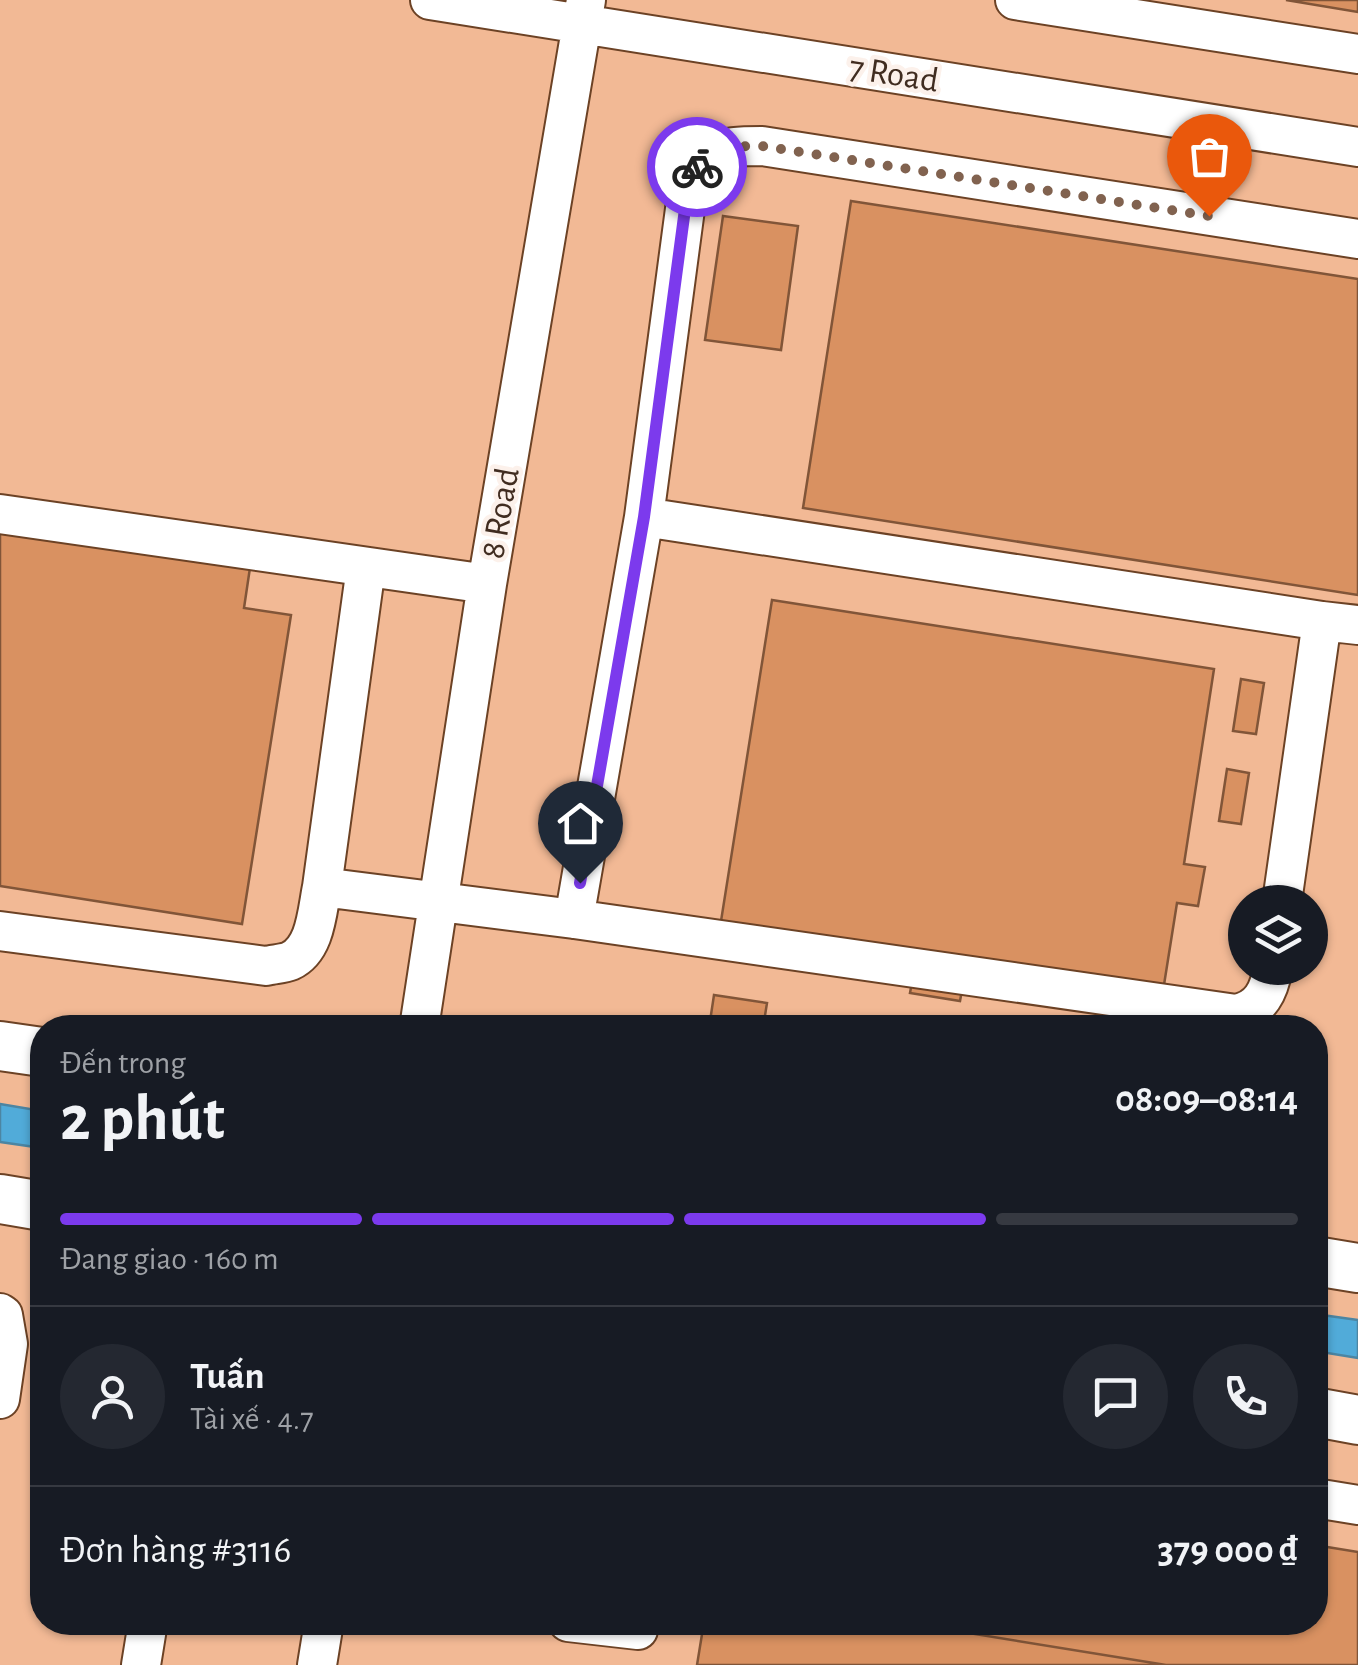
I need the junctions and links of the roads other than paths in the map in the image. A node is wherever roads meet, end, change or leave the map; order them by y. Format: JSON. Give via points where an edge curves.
{"nodes":[{"id":1,"x":430,"y":0,"type":"edge"},
{"id":2,"x":1015,"y":0,"type":"edge"},
{"id":3,"x":584,"y":12,"type":"edge"},
{"id":4,"x":1358,"y":54,"type":"edge"},
{"id":5,"x":1358,"y":147,"type":"edge"},
{"id":6,"x":1358,"y":239,"type":"edge"},
{"id":7,"x":0,"y":514,"type":"edge"},
{"id":8,"x":644,"y":517,"type":"junction"},
{"id":9,"x":366,"y":568,"type":"junction"},
{"id":10,"x":487,"y":584,"type":"junction"},
{"id":11,"x":1340,"y":623,"type":"edge"},
{"id":12,"x":1286,"y":885,"type":"edge"},
{"id":13,"x":322,"y":886,"type":"junction"},
{"id":14,"x":437,"y":903,"type":"junction"},
{"id":15,"x":574,"y":919,"type":"junction"},
{"id":16,"x":0,"y":931,"type":"edge"},
{"id":17,"x":1267,"y":985,"type":"edge"},
{"id":18,"x":420,"y":1015,"type":"edge"},
{"id":19,"x":0,"y":1046,"type":"edge"},
{"id":20,"x":30,"y":1050,"type":"edge"},
{"id":21,"x":0,"y":1199,"type":"edge"},
{"id":22,"x":30,"y":1204,"type":"edge"},
{"id":23,"x":1328,"y":1262,"type":"edge"},
{"id":24,"x":1358,"y":1268,"type":"edge"},
{"id":25,"x":0,"y":1313,"type":"edge"},
{"id":26,"x":0,"y":1399,"type":"edge"},
{"id":27,"x":1328,"y":1414,"type":"edge"},
{"id":28,"x":1358,"y":1420,"type":"edge"},
{"id":29,"x":1328,"y":1500,"type":"edge"},
{"id":30,"x":1358,"y":1505,"type":"edge"},
{"id":31,"x":146,"y":1635,"type":"edge"},
{"id":32,"x":322,"y":1635,"type":"edge"},
{"id":33,"x":141,"y":1665,"type":"edge"},
{"id":34,"x":318,"y":1665,"type":"edge"}],
"edges":[{"from":1,"to":3,"type":"street","name":"7 Road"},
{"from":2,"to":4,"type":"street"},
{"from":3,"to":5,"type":"street","name":"7 Road"},
{"from":3,"to":10,"type":"street","name":"8 Road"},
{"from":6,"to":8,"type":"street","via":[[762,146],[709,154],[687,194]]},
{"from":7,"to":9,"type":"street"},
{"from":8,"to":11,"type":"street"},
{"from":8,"to":15,"type":"street"},
{"from":9,"to":10,"type":"street"},
{"from":9,"to":13,"type":"street"},
{"from":10,"to":14,"type":"street","name":"8 Road"},
{"from":11,"to":12,"type":"street"},
{"from":13,"to":14,"type":"street"},
{"from":13,"to":16,"type":"street","via":[[305,949],[266,966]]},
{"from":14,"to":15,"type":"street"},
{"from":14,"to":18,"type":"street","name":"8 Road"},
{"from":15,"to":17,"type":"street","via":[[1236,1014],[1261,1003]]},
{"from":19,"to":20,"type":"main road"},
{"from":21,"to":22,"type":"main road"},
{"from":23,"to":24,"type":"main road"},
{"from":25,"to":26,"type":"street","via":[[8,1344]]},
{"from":27,"to":28,"type":"main road"},
{"from":29,"to":30,"type":"street"},
{"from":31,"to":33,"type":"street"},
{"from":32,"to":34,"type":"street"}]}
